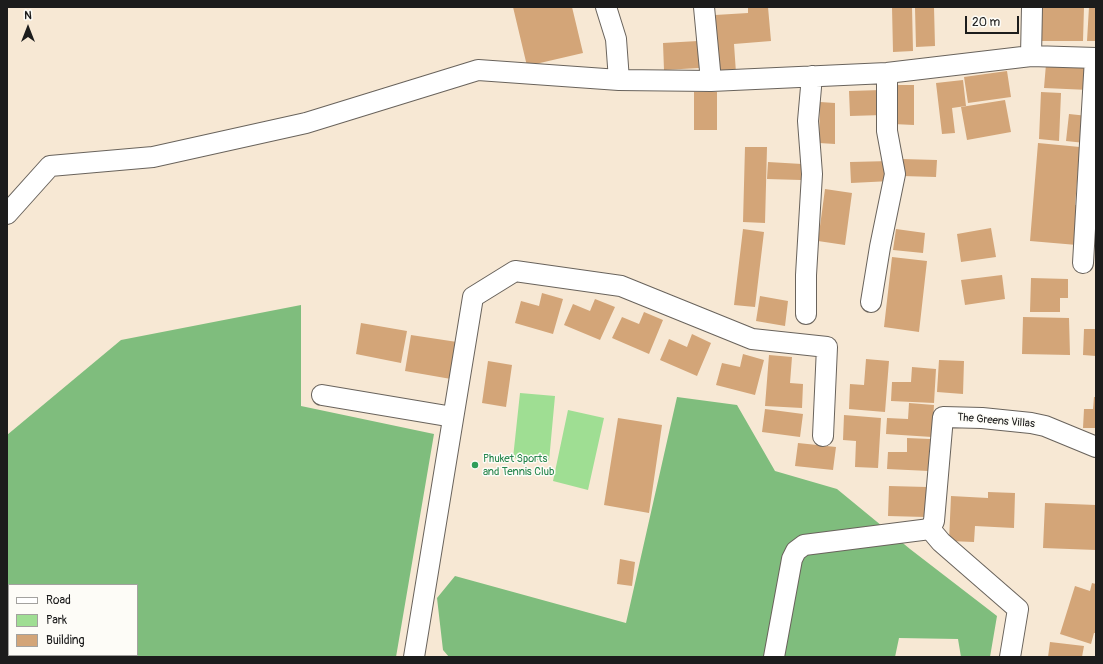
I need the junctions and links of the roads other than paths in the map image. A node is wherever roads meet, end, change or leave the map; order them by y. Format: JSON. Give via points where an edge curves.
{"nodes":[{"id":1,"x":606,"y":7,"type":"edge"},
{"id":2,"x":704,"y":7,"type":"edge"},
{"id":3,"x":1032,"y":7,"type":"edge"},
{"id":4,"x":1031,"y":56,"type":"junction"},
{"id":5,"x":1096,"y":58,"type":"edge"},
{"id":6,"x":887,"y":73,"type":"junction"},
{"id":7,"x":812,"y":76,"type":"junction"},
{"id":8,"x":619,"y":80,"type":"junction"},
{"id":9,"x":711,"y":81,"type":"junction"},
{"id":10,"x":7,"y":214,"type":"edge"},
{"id":11,"x":1083,"y":263,"type":"dead end"},
{"id":12,"x":871,"y":302,"type":"dead end"},
{"id":13,"x":806,"y":314,"type":"dead end"},
{"id":14,"x":322,"y":395,"type":"dead end"},
{"id":15,"x":453,"y":417,"type":"junction"},
{"id":16,"x":823,"y":436,"type":"dead end"},
{"id":17,"x":1096,"y":447,"type":"edge"},
{"id":18,"x":930,"y":529,"type":"junction"},
{"id":19,"x":414,"y":657,"type":"edge"},
{"id":20,"x":774,"y":657,"type":"edge"},
{"id":21,"x":1010,"y":657,"type":"edge"}],
"edges":[{"from":1,"to":8,"type":"street","via":[[616,39]]},
{"from":2,"to":9,"type":"street"},
{"from":3,"to":4,"type":"street"},
{"from":4,"to":5,"type":"street"},
{"from":4,"to":6,"type":"street"},
{"from":5,"to":11,"type":"street"},
{"from":6,"to":7,"type":"street"},
{"from":6,"to":12,"type":"street","via":[[887,131],[895,174]]},
{"from":7,"to":9,"type":"street"},
{"from":7,"to":13,"type":"street","via":[[808,121],[812,174]]},
{"from":8,"to":9,"type":"street"},
{"from":8,"to":10,"type":"street","via":[[478,70],[306,123],[153,157],[50,166]]},
{"from":14,"to":15,"type":"street"},
{"from":15,"to":16,"type":"street","via":[[473,297],[514,271],[621,286],[752,339],[827,347]]},
{"from":15,"to":19,"type":"street"},
{"from":17,"to":18,"type":"street","name":"The Greens Villas","via":[[1038,425],[982,418],[943,417],[934,521]]},
{"from":18,"to":20,"type":"street","via":[[804,545],[796,551],[792,558]]},
{"from":18,"to":21,"type":"street","via":[[941,542],[1018,609]]}]}
